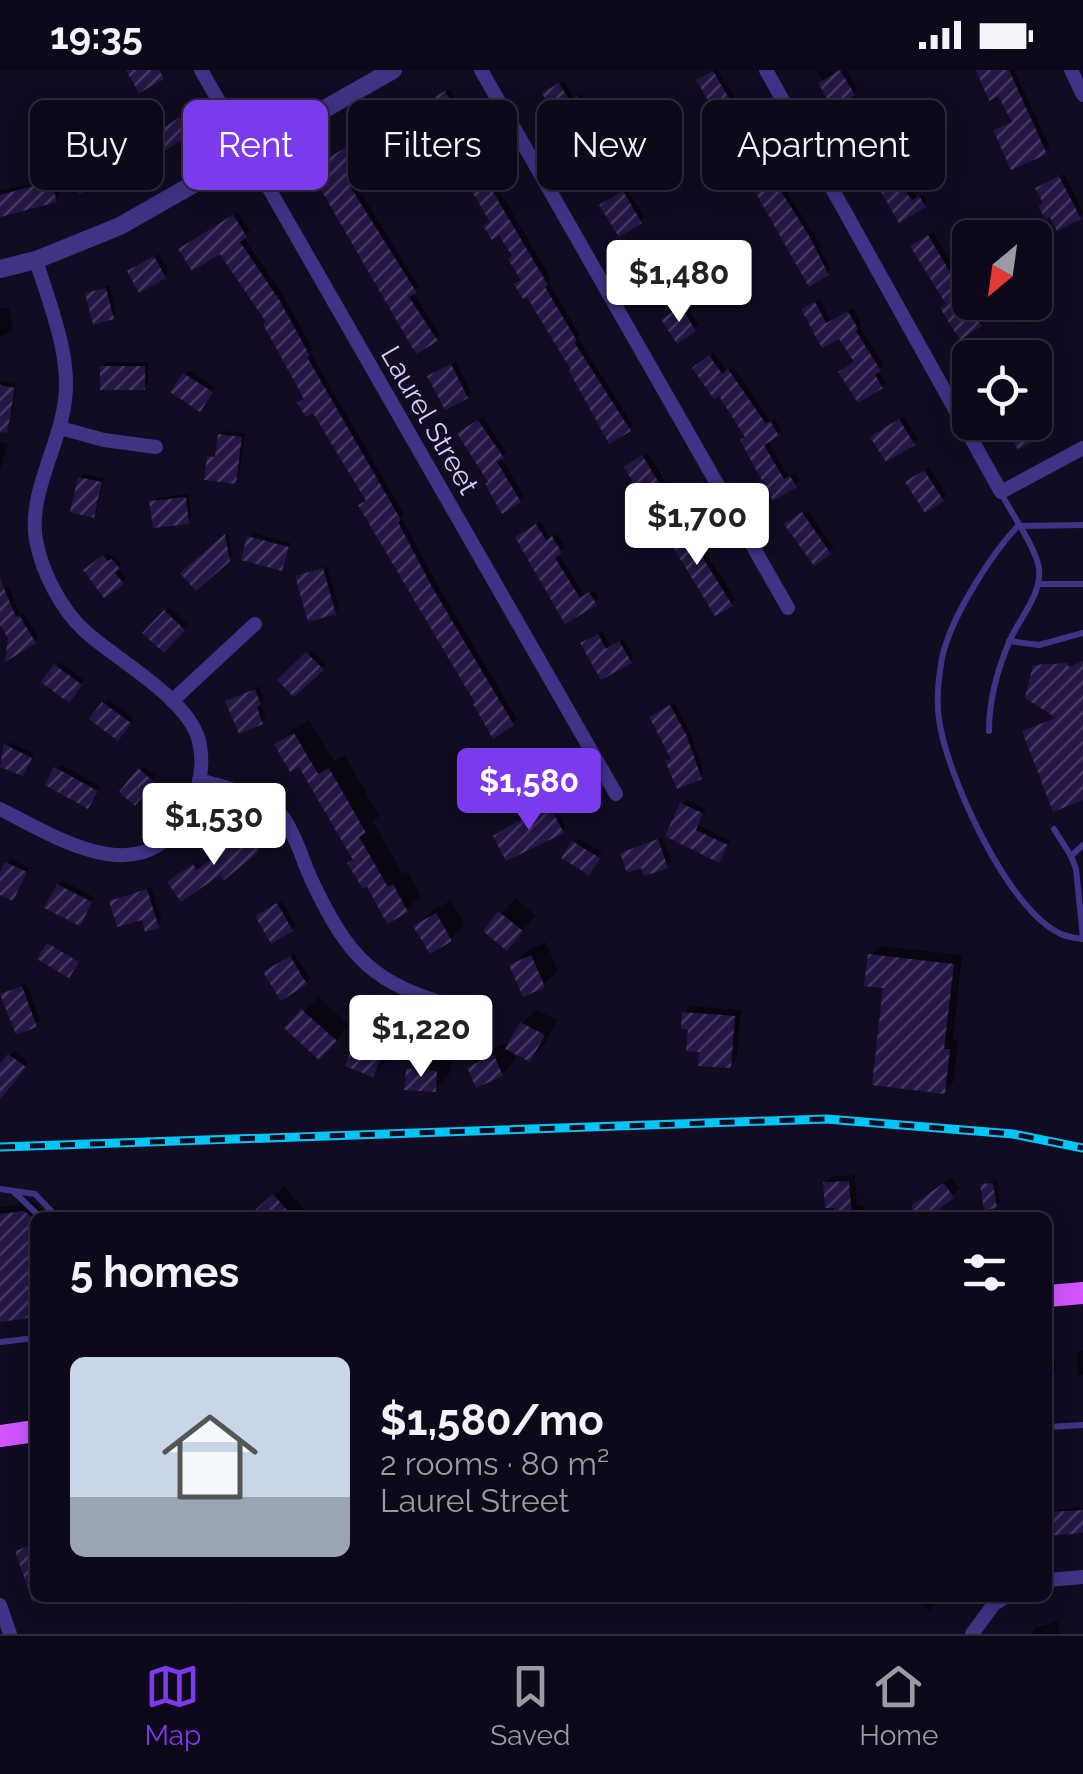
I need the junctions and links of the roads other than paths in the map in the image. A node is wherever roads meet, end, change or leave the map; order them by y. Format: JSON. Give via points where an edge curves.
{"nodes":[{"id":1,"x":201,"y":70,"type":"edge"},
{"id":2,"x":393,"y":70,"type":"edge"},
{"id":3,"x":481,"y":70,"type":"edge"},
{"id":4,"x":766,"y":70,"type":"edge"},
{"id":5,"x":1071,"y":70,"type":"edge"},
{"id":6,"x":1083,"y":94,"type":"edge"},
{"id":7,"x":218,"y":100,"type":"edge"},
{"id":8,"x":328,"y":107,"type":"edge"},
{"id":9,"x":184,"y":190,"type":"edge"},
{"id":10,"x":270,"y":190,"type":"edge"},
{"id":11,"x":36,"y":260,"type":"junction"},
{"id":12,"x":0,"y":269,"type":"edge"},
{"id":13,"x":60,"y":428,"type":"junction"},
{"id":14,"x":156,"y":448,"type":"dead end"},
{"id":15,"x":1083,"y":448,"type":"edge"},
{"id":16,"x":1001,"y":492,"type":"junction"},
{"id":17,"x":1083,"y":525,"type":"edge"},
{"id":18,"x":1018,"y":526,"type":"junction"},
{"id":19,"x":1038,"y":584,"type":"junction"},
{"id":20,"x":1083,"y":584,"type":"edge"},
{"id":21,"x":788,"y":608,"type":"dead end"},
{"id":22,"x":254,"y":624,"type":"dead end"},
{"id":23,"x":1083,"y":633,"type":"edge"},
{"id":24,"x":1009,"y":641,"type":"junction"},
{"id":25,"x":172,"y":701,"type":"junction"},
{"id":26,"x":989,"y":731,"type":"dead end"},
{"id":27,"x":199,"y":780,"type":"junction"},
{"id":28,"x":616,"y":794,"type":"dead end"},
{"id":29,"x":0,"y":810,"type":"edge"},
{"id":30,"x":1054,"y":829,"type":"dead end"},
{"id":31,"x":1083,"y":845,"type":"edge"},
{"id":32,"x":1072,"y":856,"type":"junction"},
{"id":33,"x":1083,"y":938,"type":"edge"},
{"id":34,"x":458,"y":1007,"type":"dead end"},
{"id":35,"x":0,"y":1188,"type":"edge"},
{"id":36,"x":12,"y":1190,"type":"junction"},
{"id":37,"x":36,"y":1212,"type":"edge"},
{"id":38,"x":52,"y":1212,"type":"edge"},
{"id":39,"x":1083,"y":1293,"type":"edge"},
{"id":40,"x":1052,"y":1296,"type":"edge"},
{"id":41,"x":30,"y":1339,"type":"edge"},
{"id":42,"x":0,"y":1342,"type":"edge"},
{"id":43,"x":1083,"y":1425,"type":"edge"},
{"id":44,"x":1052,"y":1427,"type":"edge"},
{"id":45,"x":30,"y":1432,"type":"edge"},
{"id":46,"x":0,"y":1436,"type":"edge"},
{"id":47,"x":1083,"y":1577,"type":"edge"},
{"id":48,"x":1052,"y":1580,"type":"edge"},
{"id":49,"x":997,"y":1602,"type":"edge"},
{"id":50,"x":0,"y":1605,"type":"edge"},
{"id":51,"x":10,"y":1634,"type":"edge"},
{"id":52,"x":972,"y":1634,"type":"edge"}],
"edges":[{"from":1,"to":7,"type":"street","name":"Laurel Street"},
{"from":2,"to":8,"type":"street"},
{"from":3,"to":21,"type":"street"},
{"from":4,"to":16,"type":"street"},
{"from":5,"to":6,"type":"street"},
{"from":9,"to":11,"type":"street","via":[[120,226]]},
{"from":10,"to":28,"type":"street","name":"Laurel Street"},
{"from":11,"to":12,"type":"street"},
{"from":11,"to":13,"type":"street","via":[[63,352]]},
{"from":13,"to":14,"type":"street"},
{"from":13,"to":25,"type":"street","via":[[34,513],[48,578],[83,630]]},
{"from":15,"to":16,"type":"street"},
{"from":16,"to":18,"type":"lane"},
{"from":17,"to":18,"type":"lane"},
{"from":18,"to":19,"type":"lane","via":[[1036,558]]},
{"from":18,"to":33,"type":"lane","via":[[996,549],[942,656],[938,718],[970,818],[1001,869],[1042,922]]},
{"from":19,"to":20,"type":"lane"},
{"from":19,"to":24,"type":"lane"},
{"from":22,"to":25,"type":"street"},
{"from":23,"to":24,"type":"lane","via":[[1039,645]]},
{"from":24,"to":26,"type":"lane","via":[[994,685]]},
{"from":25,"to":27,"type":"street","via":[[198,739]]},
{"from":27,"to":29,"type":"street","via":[[175,832],[136,854],[82,850]]},
{"from":27,"to":34,"type":"street","via":[[257,799],[284,818],[334,922],[371,970]]},
{"from":30,"to":32,"type":"lane"},
{"from":31,"to":32,"type":"lane"},
{"from":32,"to":33,"type":"lane"},
{"from":35,"to":36,"type":"lane"},
{"from":36,"to":37,"type":"lane"},
{"from":36,"to":38,"type":"lane","via":[[36,1194]]},
{"from":39,"to":40,"type":"main road"},
{"from":41,"to":42,"type":"lane"},
{"from":43,"to":44,"type":"lane"},
{"from":45,"to":46,"type":"main road"},
{"from":47,"to":48,"type":"street"},
{"from":49,"to":52,"type":"street"},
{"from":50,"to":51,"type":"street"}]}
